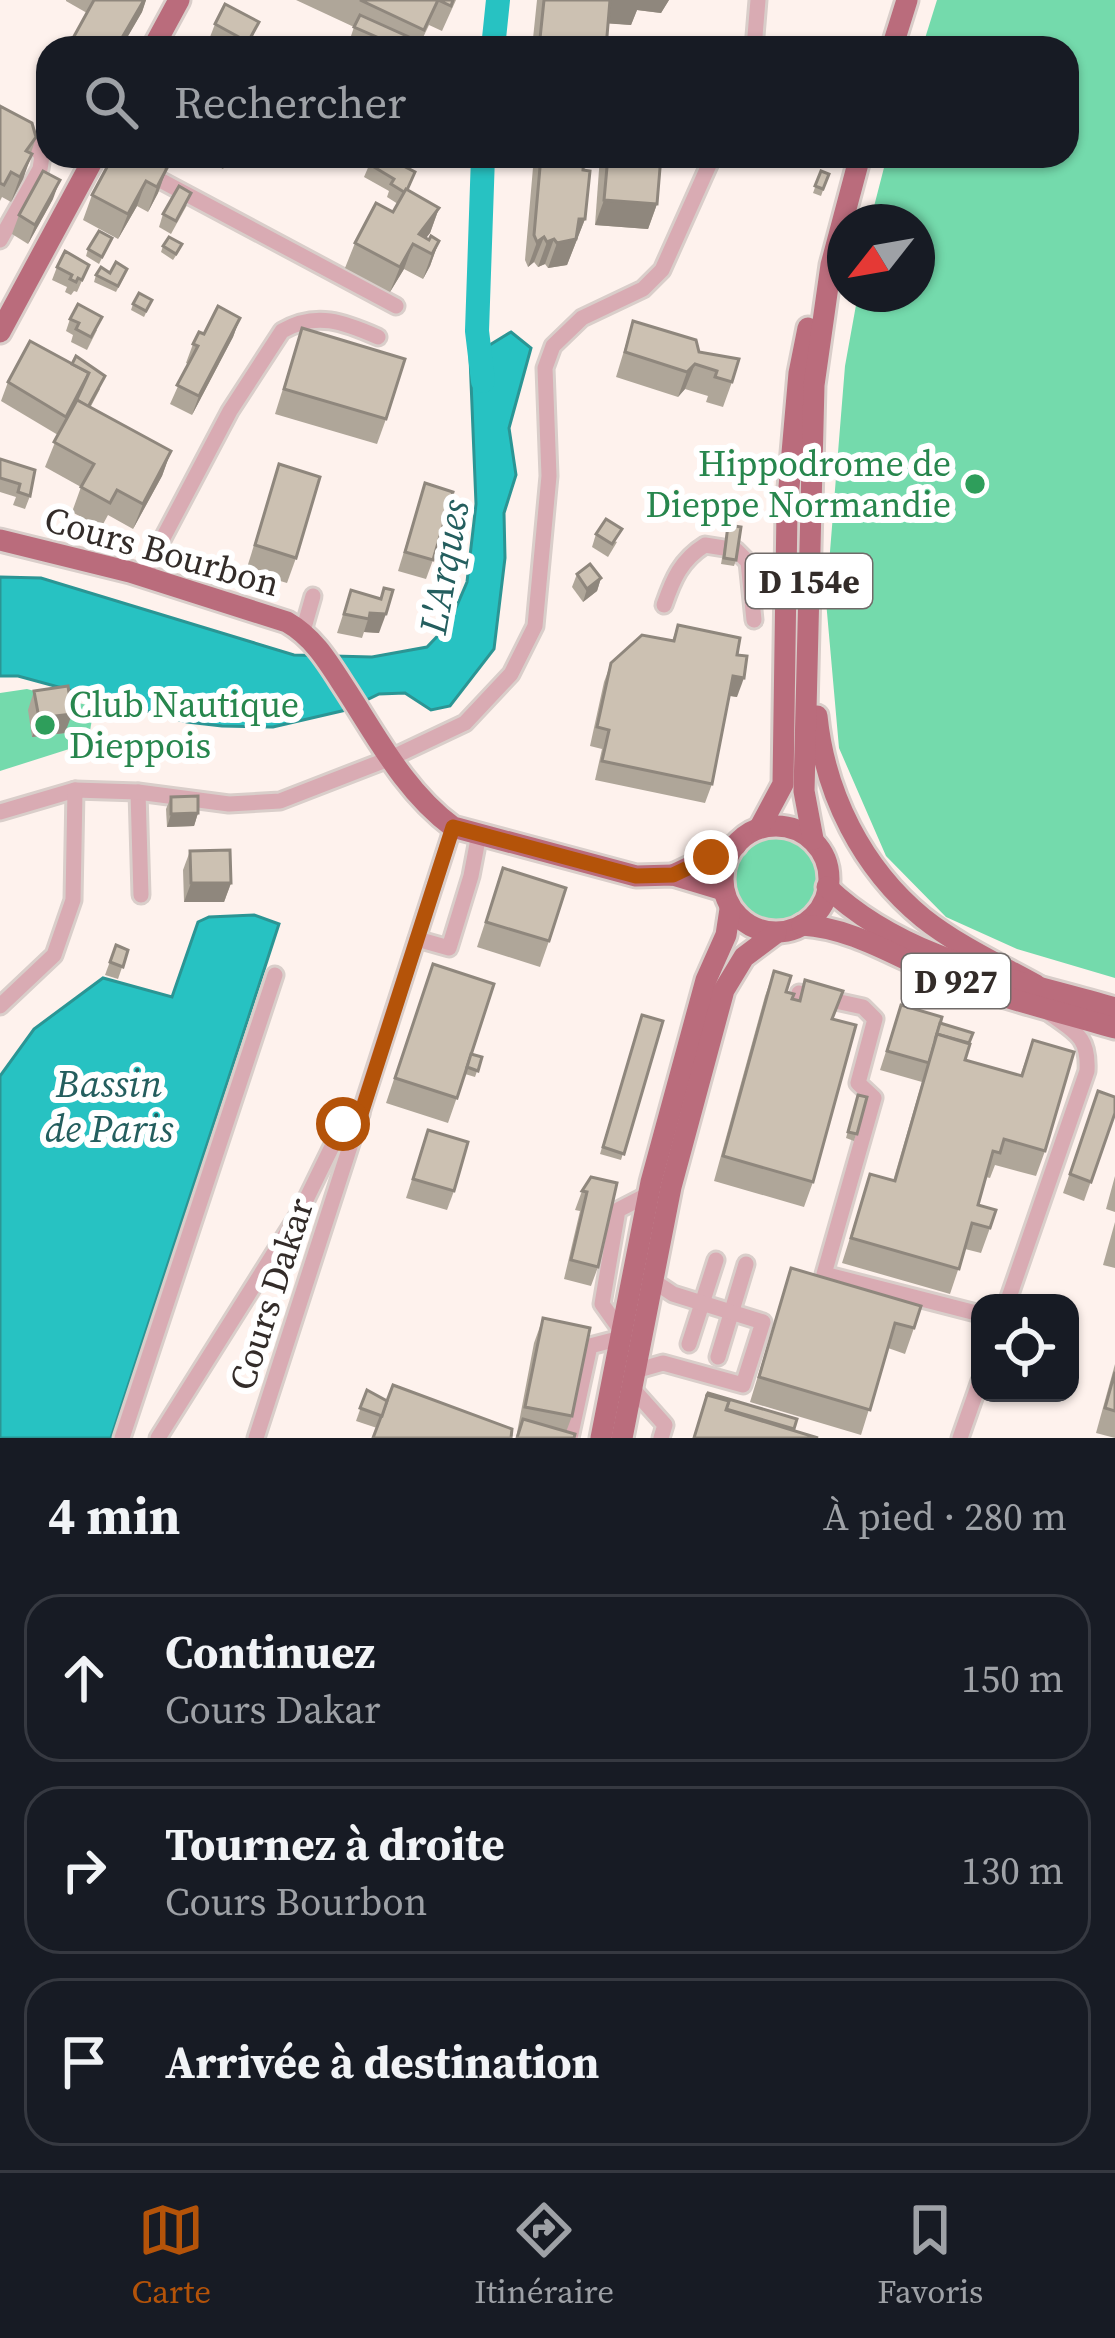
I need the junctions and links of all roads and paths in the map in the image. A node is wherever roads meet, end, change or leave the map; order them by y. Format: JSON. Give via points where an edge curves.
{"nodes":[{"id":1,"x":179,"y":0,"type":"edge"},
{"id":2,"x":758,"y":0,"type":"edge"},
{"id":3,"x":907,"y":0,"type":"edge"},
{"id":4,"x":160,"y":36,"type":"edge"},
{"id":5,"x":755,"y":36,"type":"edge"},
{"id":6,"x":896,"y":36,"type":"edge"},
{"id":7,"x":0,"y":123,"type":"edge"},
{"id":8,"x":36,"y":148,"type":"edge"},
{"id":9,"x":40,"y":168,"type":"edge"},
{"id":10,"x":89,"y":168,"type":"edge"},
{"id":11,"x":137,"y":168,"type":"edge"},
{"id":12,"x":708,"y":168,"type":"edge"},
{"id":13,"x":857,"y":168,"type":"edge"},
{"id":14,"x":847,"y":201,"type":"junction"},
{"id":15,"x":0,"y":240,"type":"edge"},
{"id":16,"x":396,"y":306,"type":"dead end"},
{"id":17,"x":0,"y":332,"type":"edge"},
{"id":18,"x":378,"y":337,"type":"dead end"},
{"id":19,"x":0,"y":540,"type":"edge"},
{"id":20,"x":142,"y":575,"type":"junction"},
{"id":21,"x":313,"y":596,"type":"dead end"},
{"id":22,"x":664,"y":605,"type":"dead end"},
{"id":23,"x":754,"y":620,"type":"dead end"},
{"id":24,"x":809,"y":627,"type":"junction"},
{"id":25,"x":303,"y":631,"type":"junction"},
{"id":26,"x":391,"y":758,"type":"junction"},
{"id":27,"x":75,"y":790,"type":"junction"},
{"id":28,"x":138,"y":792,"type":"junction"},
{"id":29,"x":0,"y":812,"type":"edge"},
{"id":30,"x":453,"y":827,"type":"junction"},
{"id":31,"x":760,"y":827,"type":"junction"},
{"id":32,"x":479,"y":834,"type":"junction"},
{"id":33,"x":813,"y":839,"type":"junction"},
{"id":34,"x":736,"y":845,"type":"junction"},
{"id":35,"x":673,"y":875,"type":"junction"},
{"id":36,"x":827,"y":887,"type":"junction"},
{"id":37,"x":141,"y":895,"type":"dead end"},
{"id":38,"x":727,"y":899,"type":"junction"},
{"id":39,"x":802,"y":926,"type":"junction"},
{"id":40,"x":776,"y":933,"type":"junction"},
{"id":41,"x":416,"y":939,"type":"junction"},
{"id":42,"x":275,"y":975,"type":"dead end"},
{"id":43,"x":799,"y":993,"type":"edge"},
{"id":44,"x":1037,"y":995,"type":"junction"},
{"id":45,"x":0,"y":1006,"type":"edge"},
{"id":46,"x":1115,"y":1008,"type":"edge"},
{"id":47,"x":1115,"y":1028,"type":"edge"},
{"id":48,"x":361,"y":1114,"type":"junction"},
{"id":49,"x":716,"y":1260,"type":"dead end"},
{"id":50,"x":746,"y":1264,"type":"dead end"},
{"id":51,"x":652,"y":1280,"type":"junction"},
{"id":52,"x":1010,"y":1294,"type":"edge"},
{"id":53,"x":702,"y":1303,"type":"junction"},
{"id":54,"x":731,"y":1312,"type":"junction"},
{"id":55,"x":971,"y":1312,"type":"edge"},
{"id":56,"x":622,"y":1335,"type":"junction"},
{"id":57,"x":689,"y":1344,"type":"dead end"},
{"id":58,"x":718,"y":1357,"type":"dead end"},
{"id":59,"x":634,"y":1379,"type":"junction"},
{"id":60,"x":974,"y":1402,"type":"edge"},
{"id":61,"x":963,"y":1437,"type":"edge"},
{"id":62,"x":122,"y":1438,"type":"edge"},
{"id":63,"x":158,"y":1438,"type":"edge"},
{"id":64,"x":256,"y":1438,"type":"edge"},
{"id":65,"x":570,"y":1438,"type":"edge"},
{"id":66,"x":601,"y":1438,"type":"edge"},
{"id":67,"x":622,"y":1438,"type":"edge"},
{"id":68,"x":662,"y":1438,"type":"edge"}],
"edges":[{"from":1,"to":4,"type":"main road"},
{"from":2,"to":5,"type":"street"},
{"from":3,"to":6,"type":"main road"},
{"from":7,"to":8,"type":"street"},
{"from":9,"to":15,"type":"street"},
{"from":10,"to":17,"type":"main road"},
{"from":11,"to":16,"type":"street"},
{"from":12,"to":26,"type":"street","via":[[662,270],[643,289],[582,318],[553,346],[545,368],[549,476],[535,626],[511,674],[465,724]]},
{"from":13,"to":14,"type":"main road","number":"D 154e"},
{"from":14,"to":24,"type":"main road","number":"D 154e","via":[[816,364]]},
{"from":14,"to":31,"type":"main road","number":"D 154e","via":[[799,373],[786,532],[783,784]]},
{"from":18,"to":20,"type":"street","via":[[340,320],[295,323],[270,345]]},
{"from":19,"to":20,"type":"main road","name":"Cours Bourbon"},
{"from":20,"to":25,"type":"main road","name":"Cours Bourbon"},
{"from":21,"to":25,"type":"street","name":"Cours Bourbon"},
{"from":22,"to":23,"type":"street","via":[[688,555],[704,545],[730,549],[748,562]]},
{"from":24,"to":33,"type":"main road","number":"D 154e","via":[[804,791]]},
{"from":24,"to":44,"type":"main road","via":[[823,758],[839,807],[878,872],[922,916]]},
{"from":25,"to":26,"type":"main road","name":"Cours Bourbon"},
{"from":26,"to":28,"type":"street","via":[[280,801],[229,804]]},
{"from":26,"to":30,"type":"main road","name":"Cours Bourbon"},
{"from":27,"to":28,"type":"street"},
{"from":27,"to":29,"type":"street"},
{"from":27,"to":45,"type":"street","via":[[73,900],[54,956]]},
{"from":28,"to":37,"type":"street"},
{"from":30,"to":32,"type":"main road"},
{"from":30,"to":41,"type":"street","name":"Cours Dakar"},
{"from":31,"to":33,"type":"main road","via":[[788,826]]},
{"from":31,"to":34,"type":"main road"},
{"from":32,"to":35,"type":"main road","via":[[636,876]]},
{"from":32,"to":41,"type":"street","via":[[449,948]]},
{"from":33,"to":36,"type":"main road","via":[[825,858]]},
{"from":34,"to":35,"type":"main road"},
{"from":34,"to":38,"type":"main road"},
{"from":35,"to":38,"type":"main road"},
{"from":36,"to":39,"type":"main road"},
{"from":36,"to":44,"type":"main road","number":"D 927","via":[[860,917],[917,947]]},
{"from":38,"to":40,"type":"main road","via":[[744,924]]},
{"from":38,"to":56,"type":"main road","via":[[722,947],[649,1194]]},
{"from":39,"to":40,"type":"main road"},
{"from":39,"to":44,"type":"main road","number":"D 927","via":[[848,932],[969,986]]},
{"from":40,"to":51,"type":"main road","via":[[744,957],[724,990]]},
{"from":41,"to":48,"type":"street","name":"Cours Dakar"},
{"from":42,"to":62,"type":"street"},
{"from":43,"to":55,"type":"street","via":[[863,1007],[875,1019],[859,1083],[874,1098],[824,1274]]},
{"from":44,"to":46,"type":"main road","number":"D 927"},
{"from":44,"to":47,"type":"main road","number":"D 927"},
{"from":44,"to":52,"type":"street","via":[[1081,1036],[1087,1071]]},
{"from":48,"to":63,"type":"street","via":[[343,1124],[300,1212]]},
{"from":48,"to":64,"type":"street","name":"Cours Dakar"},
{"from":49,"to":53,"type":"street"},
{"from":50,"to":54,"type":"street"},
{"from":51,"to":53,"type":"street"},
{"from":51,"to":59,"type":"main road"},
{"from":53,"to":54,"type":"street"},
{"from":53,"to":57,"type":"street"},
{"from":54,"to":58,"type":"street"},
{"from":54,"to":59,"type":"street","via":[[763,1322],[743,1385],[664,1364]]},
{"from":56,"to":65,"type":"street","via":[[581,1344]]},
{"from":56,"to":66,"type":"main road"},
{"from":59,"to":67,"type":"main road"},
{"from":59,"to":68,"type":"street","via":[[665,1425]]},
{"from":60,"to":61,"type":"street"}]}
